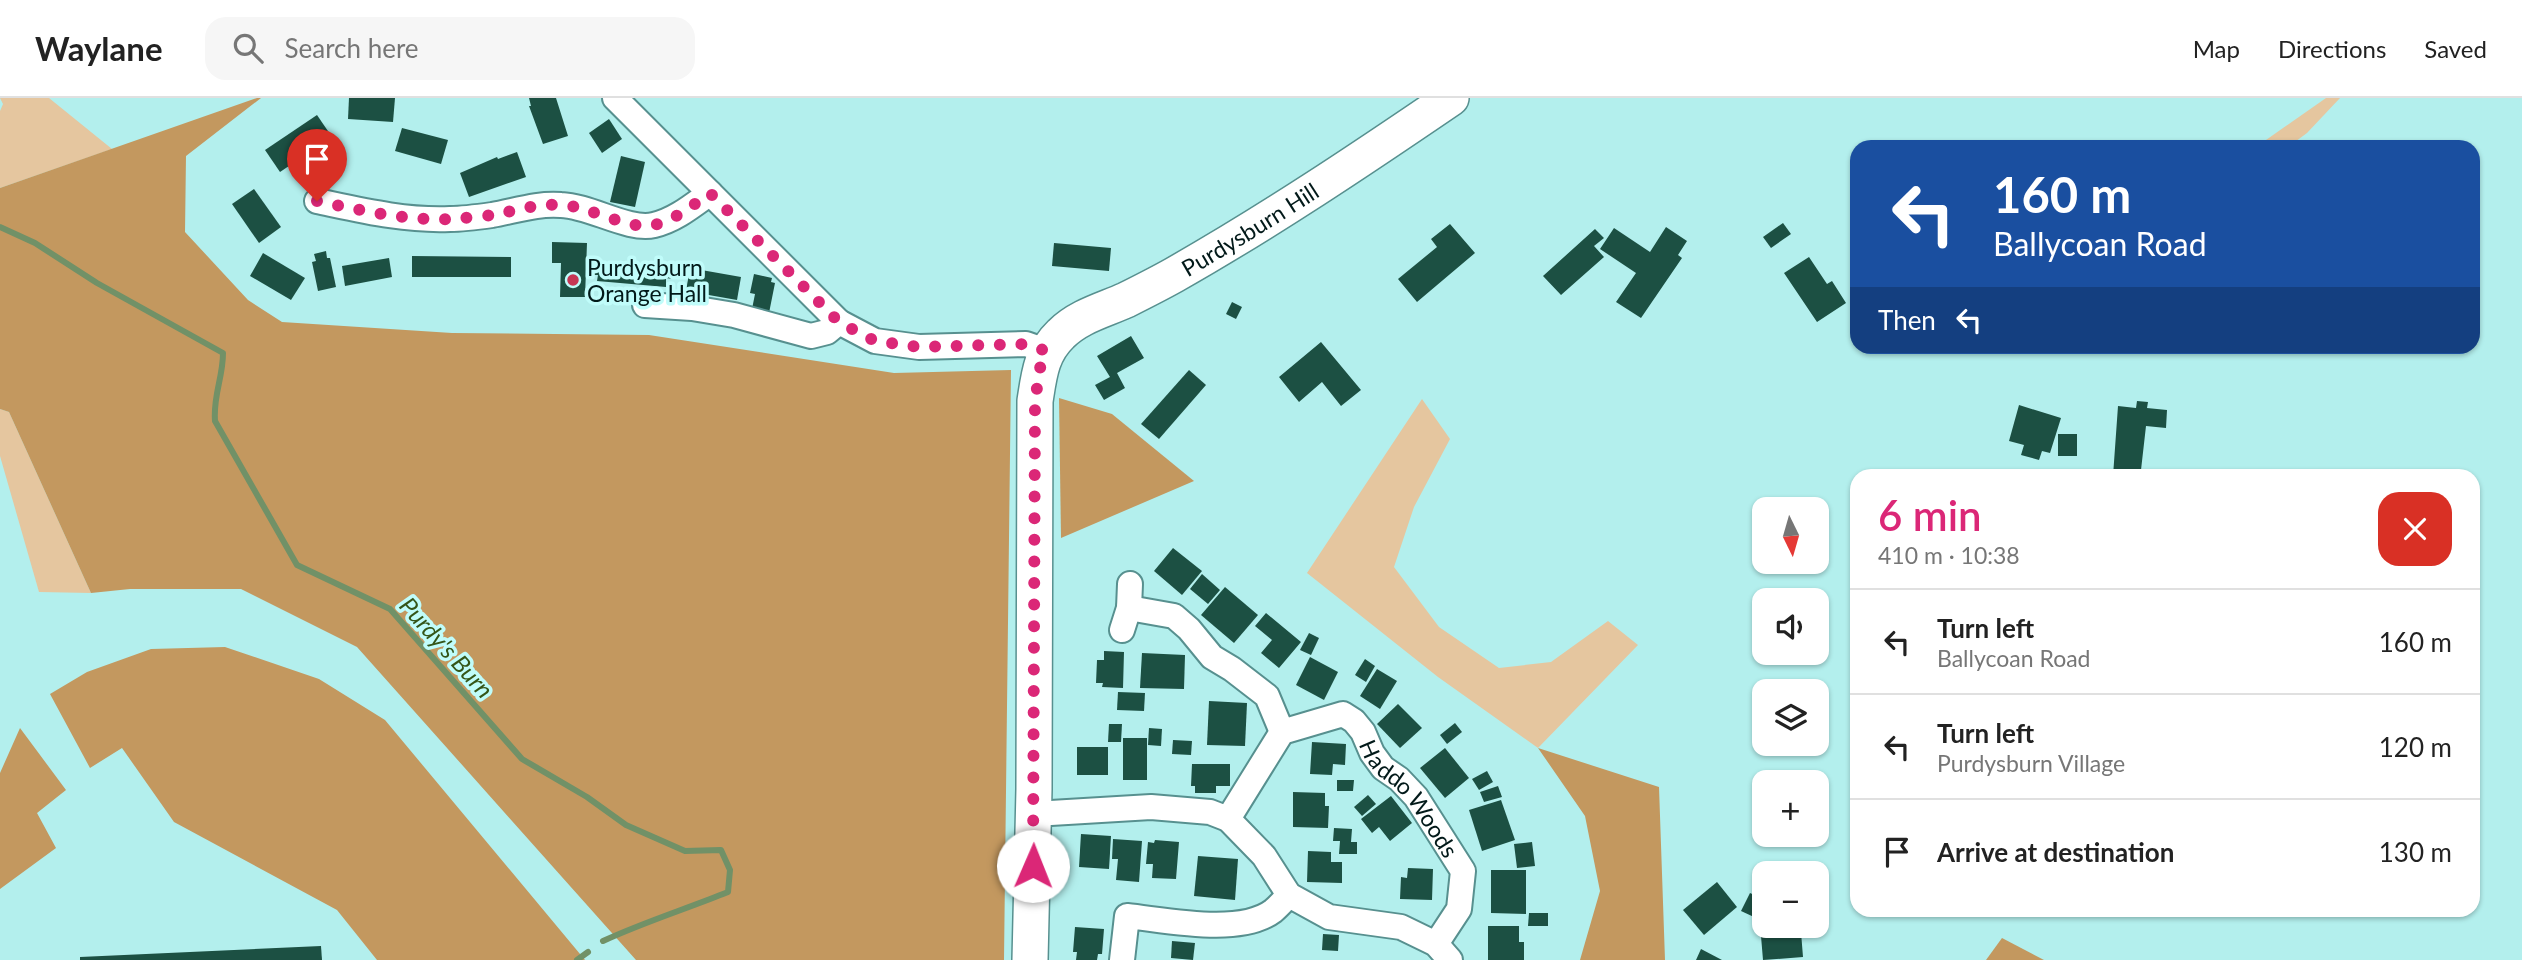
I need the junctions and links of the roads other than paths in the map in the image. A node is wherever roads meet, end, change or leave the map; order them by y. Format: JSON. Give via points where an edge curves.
{"nodes":[{"id":1,"x":615,"y":98,"type":"edge"},
{"id":2,"x":1451,"y":98,"type":"edge"},
{"id":3,"x":710,"y":193,"type":"junction"},
{"id":4,"x":317,"y":201,"type":"dead end"},
{"id":5,"x":645,"y":305,"type":"dead end"},
{"id":6,"x":839,"y":322,"type":"junction"},
{"id":7,"x":1046,"y":351,"type":"junction"},
{"id":8,"x":1127,"y":607,"type":"dead end"},
{"id":9,"x":1282,"y":732,"type":"junction"},
{"id":10,"x":1034,"y":814,"type":"junction"},
{"id":11,"x":1228,"y":819,"type":"junction"},
{"id":12,"x":1289,"y":895,"type":"junction"},
{"id":13,"x":1443,"y":952,"type":"edge"},
{"id":14,"x":1030,"y":960,"type":"edge"},
{"id":15,"x":1122,"y":960,"type":"edge"}],
"edges":[{"from":1,"to":3,"type":"street"},
{"from":2,"to":7,"type":"main road","name":"Purdysburn Hill","via":[[1320,187],[1173,275],[1081,319]]},
{"from":3,"to":4,"type":"street","via":[[679,215],[636,226],[559,204],[449,219],[404,217]]},
{"from":3,"to":6,"type":"street"},
{"from":5,"to":6,"type":"street","via":[[734,315],[811,335],[827,332]]},
{"from":6,"to":7,"type":"street","via":[[875,341],[1026,344]]},
{"from":7,"to":10,"type":"main road","via":[[1035,401]]},
{"from":8,"to":9,"type":"street","via":[[1174,616],[1212,657],[1267,696]]},
{"from":9,"to":11,"type":"street"},
{"from":9,"to":13,"type":"street","name":"Haddo Woods","via":[[1343,714],[1363,732],[1383,768],[1416,797],[1463,871],[1459,909]]},
{"from":10,"to":11,"type":"street","via":[[1150,807],[1210,812]]},
{"from":10,"to":14,"type":"main road"},
{"from":11,"to":12,"type":"street","via":[[1264,856]]},
{"from":12,"to":13,"type":"street","via":[[1329,917],[1401,927]]},
{"from":12,"to":15,"type":"street","via":[[1272,912],[1248,922],[1217,924],[1127,916]]}]}
